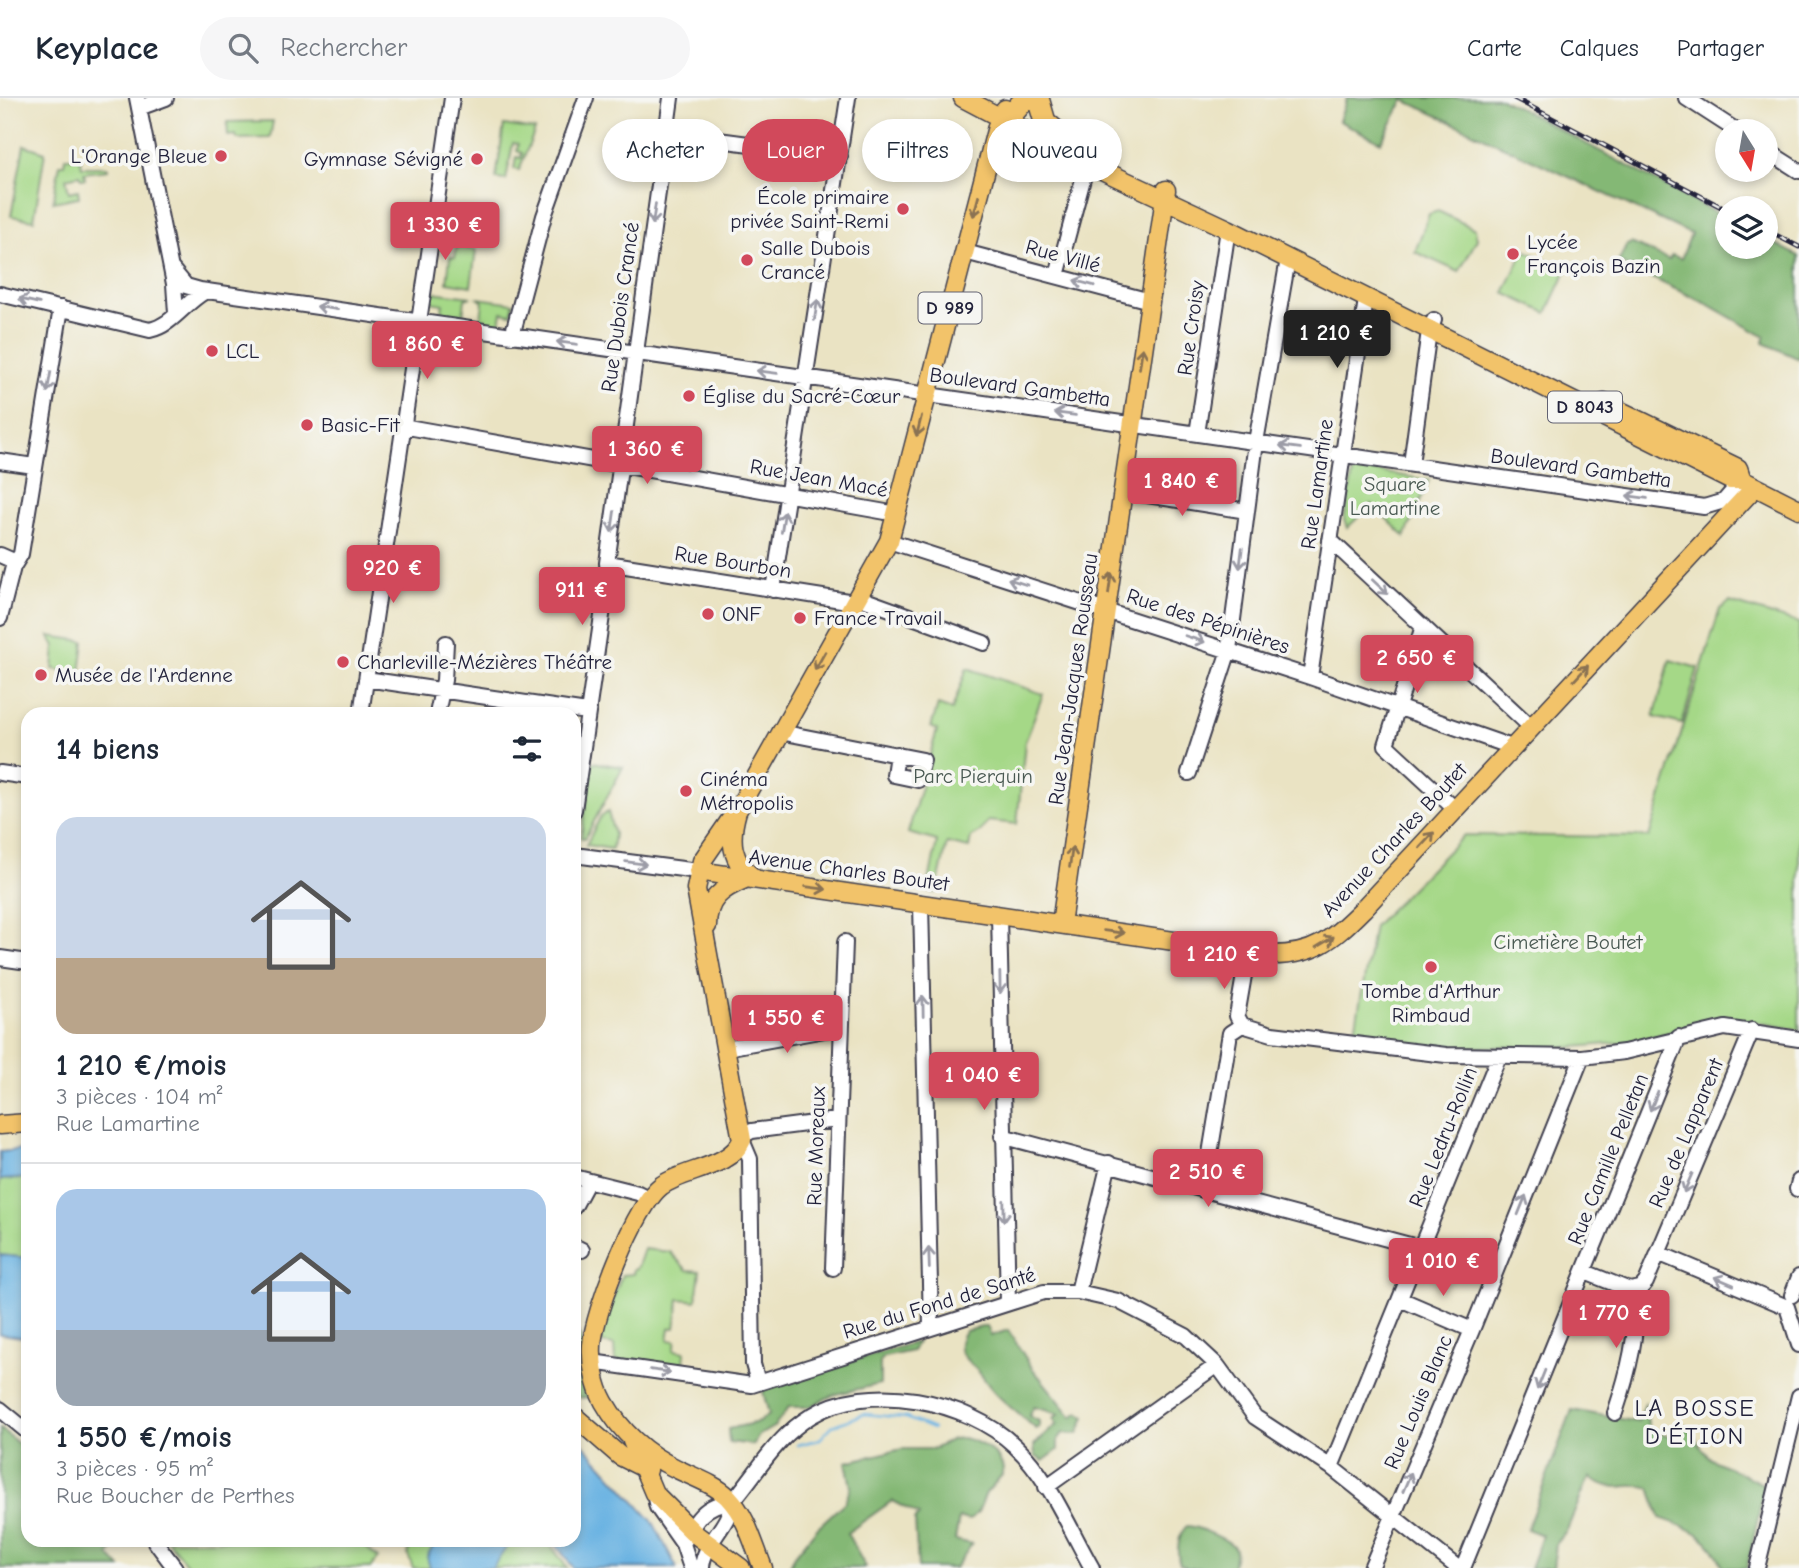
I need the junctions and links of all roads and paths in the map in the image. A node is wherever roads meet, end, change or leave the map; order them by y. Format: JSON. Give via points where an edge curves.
{"nodes":[{"id":1,"x":452,"y":98,"type":"edge"},
{"id":2,"x":586,"y":98,"type":"edge"},
{"id":3,"x":671,"y":98,"type":"edge"},
{"id":4,"x":848,"y":98,"type":"edge"},
{"id":5,"x":962,"y":98,"type":"edge"},
{"id":6,"x":985,"y":98,"type":"edge"},
{"id":7,"x":1038,"y":98,"type":"edge"},
{"id":8,"x":1686,"y":98,"type":"edge"},
{"id":9,"x":161,"y":101,"type":"edge"},
{"id":10,"x":138,"y":103,"type":"edge"},
{"id":11,"x":1011,"y":107,"type":"edge"},
{"id":12,"x":668,"y":119,"type":"edge"},
{"id":13,"x":845,"y":119,"type":"edge"},
{"id":14,"x":1029,"y":119,"type":"edge"},
{"id":15,"x":1044,"y":119,"type":"edge"},
{"id":16,"x":1718,"y":119,"type":"edge"},
{"id":17,"x":1778,"y":158,"type":"edge"},
{"id":18,"x":1799,"y":171,"type":"edge"},
{"id":19,"x":1122,"y":173,"type":"edge"},
{"id":20,"x":659,"y":182,"type":"edge"},
{"id":21,"x":836,"y":182,"type":"edge"},
{"id":22,"x":1077,"y":182,"type":"edge"},
{"id":23,"x":1166,"y":194,"type":"junction"},
{"id":24,"x":1228,"y":229,"type":"junction"},
{"id":25,"x":964,"y":252,"type":"junction"},
{"id":26,"x":1288,"y":259,"type":"junction"},
{"id":27,"x":172,"y":269,"type":"junction"},
{"id":28,"x":1057,"y":276,"type":"junction"},
{"id":29,"x":206,"y":291,"type":"junction"},
{"id":30,"x":0,"y":294,"type":"edge"},
{"id":31,"x":1368,"y":299,"type":"junction"},
{"id":32,"x":1150,"y":301,"type":"junction"},
{"id":33,"x":61,"y":308,"type":"junction"},
{"id":34,"x":176,"y":313,"type":"junction"},
{"id":35,"x":418,"y":323,"type":"junction"},
{"id":36,"x":1432,"y":325,"type":"junction"},
{"id":37,"x":512,"y":336,"type":"junction"},
{"id":38,"x":635,"y":352,"type":"junction"},
{"id":39,"x":805,"y":377,"type":"junction"},
{"id":40,"x":927,"y":395,"type":"junction"},
{"id":41,"x":1132,"y":424,"type":"junction"},
{"id":42,"x":402,"y":426,"type":"junction"},
{"id":43,"x":1197,"y":433,"type":"junction"},
{"id":44,"x":1256,"y":442,"type":"junction"},
{"id":45,"x":1342,"y":454,"type":"junction"},
{"id":46,"x":0,"y":461,"type":"edge"},
{"id":47,"x":621,"y":464,"type":"junction"},
{"id":48,"x":1411,"y":464,"type":"junction"},
{"id":49,"x":34,"y":466,"type":"junction"},
{"id":50,"x":1748,"y":483,"type":"junction"},
{"id":51,"x":1122,"y":491,"type":"junction"},
{"id":52,"x":788,"y":494,"type":"junction"},
{"id":53,"x":1704,"y":507,"type":"junction"},
{"id":54,"x":1799,"y":509,"type":"edge"},
{"id":55,"x":1247,"y":511,"type":"junction"},
{"id":56,"x":897,"y":514,"type":"junction"},
{"id":57,"x":1330,"y":540,"type":"junction"},
{"id":58,"x":889,"y":541,"type":"junction"},
{"id":59,"x":1697,"y":546,"type":"junction"},
{"id":60,"x":0,"y":555,"type":"edge"},
{"id":61,"x":16,"y":562,"type":"junction"},
{"id":62,"x":607,"y":563,"type":"junction"},
{"id":63,"x":773,"y":590,"type":"junction"},
{"id":64,"x":855,"y":599,"type":"junction"},
{"id":65,"x":1107,"y":610,"type":"junction"},
{"id":66,"x":0,"y":618,"type":"edge"},
{"id":67,"x":1423,"y":626,"type":"junction"},
{"id":68,"x":446,"y":643,"type":"dead end"},
{"id":69,"x":984,"y":643,"type":"dead end"},
{"id":70,"x":1229,"y":650,"type":"junction"},
{"id":71,"x":1310,"y":677,"type":"junction"},
{"id":72,"x":366,"y":679,"type":"junction"},
{"id":73,"x":441,"y":689,"type":"junction"},
{"id":74,"x":362,"y":707,"type":"edge"},
{"id":75,"x":438,"y":707,"type":"edge"},
{"id":76,"x":555,"y":707,"type":"edge"},
{"id":77,"x":1398,"y":707,"type":"junction"},
{"id":78,"x":581,"y":711,"type":"edge"},
{"id":79,"x":587,"y":712,"type":"junction"},
{"id":80,"x":1531,"y":727,"type":"junction"},
{"id":81,"x":780,"y":732,"type":"junction"},
{"id":82,"x":1513,"y":747,"type":"junction"},
{"id":83,"x":897,"y":754,"type":"dead end"},
{"id":84,"x":581,"y":757,"type":"edge"},
{"id":85,"x":0,"y":773,"type":"edge"},
{"id":86,"x":1189,"y":773,"type":"dead end"},
{"id":87,"x":21,"y":776,"type":"edge"},
{"id":88,"x":742,"y":803,"type":"junction"},
{"id":89,"x":1455,"y":809,"type":"junction"},
{"id":90,"x":581,"y":856,"type":"edge"},
{"id":91,"x":698,"y":871,"type":"junction"},
{"id":92,"x":751,"y":879,"type":"junction"},
{"id":93,"x":921,"y":904,"type":"junction"},
{"id":94,"x":999,"y":915,"type":"junction"},
{"id":95,"x":1061,"y":924,"type":"junction"},
{"id":96,"x":845,"y":942,"type":"dead end"},
{"id":97,"x":1248,"y":952,"type":"junction"},
{"id":98,"x":0,"y":958,"type":"edge"},
{"id":99,"x":21,"y":961,"type":"edge"},
{"id":100,"x":711,"y":961,"type":"junction"},
{"id":101,"x":1242,"y":1025,"type":"junction"},
{"id":102,"x":841,"y":1027,"type":"junction"},
{"id":103,"x":1752,"y":1030,"type":"junction"},
{"id":104,"x":1679,"y":1037,"type":"junction"},
{"id":105,"x":1799,"y":1038,"type":"edge"},
{"id":106,"x":726,"y":1048,"type":"junction"},
{"id":107,"x":1499,"y":1056,"type":"junction"},
{"id":108,"x":1582,"y":1057,"type":"junction"},
{"id":109,"x":837,"y":1120,"type":"junction"},
{"id":110,"x":21,"y":1124,"type":"edge"},
{"id":111,"x":0,"y":1125,"type":"edge"},
{"id":112,"x":1002,"y":1136,"type":"junction"},
{"id":113,"x":742,"y":1138,"type":"junction"},
{"id":114,"x":1109,"y":1163,"type":"junction"},
{"id":115,"x":581,"y":1179,"type":"edge"},
{"id":116,"x":1204,"y":1190,"type":"junction"},
{"id":117,"x":650,"y":1199,"type":"junction"},
{"id":118,"x":1421,"y":1248,"type":"junction"},
{"id":119,"x":1658,"y":1253,"type":"junction"},
{"id":120,"x":833,"y":1268,"type":"dead end"},
{"id":121,"x":1585,"y":1272,"type":"junction"},
{"id":122,"x":1799,"y":1277,"type":"edge"},
{"id":123,"x":1636,"y":1290,"type":"junction"},
{"id":124,"x":1078,"y":1292,"type":"junction"},
{"id":125,"x":1400,"y":1299,"type":"junction"},
{"id":126,"x":1789,"y":1301,"type":"junction"},
{"id":127,"x":1008,"y":1303,"type":"junction"},
{"id":128,"x":931,"y":1326,"type":"junction"},
{"id":129,"x":1472,"y":1330,"type":"junction"},
{"id":130,"x":1799,"y":1345,"type":"edge"},
{"id":131,"x":592,"y":1362,"type":"junction"},
{"id":132,"x":1217,"y":1365,"type":"junction"},
{"id":133,"x":758,"y":1382,"type":"junction"},
{"id":134,"x":1799,"y":1396,"type":"edge"},
{"id":135,"x":0,"y":1409,"type":"edge"},
{"id":136,"x":1615,"y":1413,"type":"dead end"},
{"id":137,"x":581,"y":1423,"type":"edge"},
{"id":138,"x":581,"y":1425,"type":"edge"},
{"id":139,"x":21,"y":1427,"type":"edge"},
{"id":140,"x":636,"y":1443,"type":"junction"},
{"id":141,"x":1331,"y":1467,"type":"junction"},
{"id":142,"x":643,"y":1469,"type":"junction"},
{"id":143,"x":703,"y":1481,"type":"junction"},
{"id":144,"x":1046,"y":1487,"type":"junction"},
{"id":145,"x":654,"y":1493,"type":"junction"},
{"id":146,"x":733,"y":1502,"type":"junction"},
{"id":147,"x":1394,"y":1516,"type":"junction"},
{"id":148,"x":687,"y":1537,"type":"junction"},
{"id":149,"x":711,"y":1545,"type":"junction"},
{"id":150,"x":159,"y":1547,"type":"edge"},
{"id":151,"x":175,"y":1568,"type":"edge"},
{"id":152,"x":691,"y":1568,"type":"edge"},
{"id":153,"x":702,"y":1568,"type":"edge"},
{"id":154,"x":741,"y":1568,"type":"edge"},
{"id":155,"x":763,"y":1568,"type":"edge"},
{"id":156,"x":1092,"y":1568,"type":"edge"},
{"id":157,"x":1371,"y":1568,"type":"edge"},
{"id":158,"x":1458,"y":1568,"type":"edge"},
{"id":159,"x":1463,"y":1568,"type":"edge"},
{"id":160,"x":1757,"y":1568,"type":"edge"}],
"edges":[{"from":1,"to":35,"type":"street"},
{"from":2,"to":37,"type":"street","via":[[562,158]]},
{"from":3,"to":12,"type":"street","name":"Rue Dubois Crancé"},
{"from":4,"to":13,"type":"street"},
{"from":5,"to":11,"type":"main road"},
{"from":6,"to":11,"type":"main road"},
{"from":7,"to":15,"type":"highway"},
{"from":8,"to":16,"type":"street"},
{"from":9,"to":10,"type":"street"},
{"from":10,"to":27,"type":"street"},
{"from":11,"to":14,"type":"main road"},
{"from":11,"to":25,"type":"main road","number":"D 989","one_way":true},
{"from":17,"to":18,"type":"street"},
{"from":19,"to":23,"type":"main road","number":"D 8043"},
{"from":20,"to":38,"type":"street","name":"Rue Dubois Crancé","one_way":true},
{"from":39,"to":21,"type":"street","one_way":true},
{"from":22,"to":28,"type":"street"},
{"from":23,"to":24,"type":"main road","number":"D 8043"},
{"from":23,"to":32,"type":"main road","name":"Rue Jean-Jacques Rousseau"},
{"from":23,"to":36,"type":"main road","number":"D 8043"},
{"from":24,"to":26,"type":"main road","number":"D 8043"},
{"from":24,"to":43,"type":"street","name":"Rue Croisy"},
{"from":25,"to":28,"type":"street","name":"Rue Villé"},
{"from":25,"to":40,"type":"main road","number":"D 989"},
{"from":26,"to":31,"type":"main road","number":"D 8043"},
{"from":26,"to":44,"type":"street"},
{"from":27,"to":29,"type":"street","name":"Boulevard Gambetta","via":[[186,286]]},
{"from":27,"to":34,"type":"street"},
{"from":32,"to":28,"type":"street","name":"Rue Villé","one_way":true},
{"from":29,"to":34,"type":"street"},
{"from":35,"to":29,"type":"street","name":"Boulevard Gambetta","one_way":true},
{"from":33,"to":30,"type":"street","one_way":true},
{"from":31,"to":36,"type":"main road","number":"D 8043"},
{"from":31,"to":45,"type":"street","name":"Rue Lamartine"},
{"from":41,"to":32,"type":"main road","name":"Rue Jean-Jacques Rousseau","one_way":true},
{"from":33,"to":34,"type":"street","via":[[143,329],[162,326]]},
{"from":33,"to":49,"type":"street","one_way":true},
{"from":35,"to":37,"type":"street","name":"Boulevard Gambetta"},
{"from":35,"to":42,"type":"street"},
{"from":36,"to":48,"type":"street"},
{"from":36,"to":50,"type":"main road","number":"D 8043","via":[[1624,420],[1738,468]]},
{"from":38,"to":37,"type":"street","name":"Boulevard Gambetta","one_way":true},
{"from":39,"to":38,"type":"street","name":"Boulevard Gambetta","one_way":true},
{"from":38,"to":47,"type":"street","name":"Rue Dubois Crancé"},
{"from":39,"to":40,"type":"street","name":"Boulevard Gambetta"},
{"from":39,"to":52,"type":"street"},
{"from":41,"to":40,"type":"street","name":"Boulevard Gambetta","one_way":true},
{"from":40,"to":56,"type":"main road","number":"D 989","one_way":true},
{"from":41,"to":43,"type":"street","name":"Boulevard Gambetta"},
{"from":41,"to":51,"type":"main road","name":"Rue Jean-Jacques Rousseau"},
{"from":42,"to":47,"type":"street","name":"Rue Jean Macé"},
{"from":42,"to":72,"type":"street"},
{"from":43,"to":44,"type":"street","name":"Boulevard Gambetta"},
{"from":45,"to":44,"type":"street","name":"Boulevard Gambetta","one_way":true},
{"from":44,"to":55,"type":"street"},
{"from":45,"to":48,"type":"street","name":"Boulevard Gambetta"},
{"from":45,"to":57,"type":"street","name":"Rue Lamartine"},
{"from":46,"to":49,"type":"street"},
{"from":47,"to":52,"type":"street","name":"Rue Jean Macé"},
{"from":47,"to":62,"type":"street","name":"Rue Dubois Crancé","one_way":true},
{"from":53,"to":48,"type":"street","name":"Boulevard Gambetta","one_way":true},
{"from":49,"to":61,"type":"street"},
{"from":50,"to":53,"type":"street","via":[[1724,501]]},
{"from":50,"to":54,"type":"main road","number":"D 8043"},
{"from":50,"to":59,"type":"main road","name":"Avenue Charles Boutet"},
{"from":51,"to":55,"type":"street"},
{"from":65,"to":51,"type":"main road","name":"Rue Jean-Jacques Rousseau","one_way":true},
{"from":52,"to":56,"type":"street","name":"Rue Jean Macé"},
{"from":63,"to":52,"type":"street","one_way":true},
{"from":53,"to":59,"type":"street","via":[[1710,524]]},
{"from":55,"to":70,"type":"street","one_way":true},
{"from":56,"to":58,"type":"main road","number":"D 989"},
{"from":57,"to":67,"type":"street","one_way":true},
{"from":57,"to":71,"type":"street","name":"Rue Lamartine"},
{"from":58,"to":64,"type":"main road","number":"D 989"},
{"from":65,"to":58,"type":"street","name":"Rue des Pépinières","one_way":true},
{"from":80,"to":59,"type":"main road","name":"Avenue Charles Boutet","one_way":true},
{"from":60,"to":61,"type":"street"},
{"from":61,"to":66,"type":"street"},
{"from":62,"to":63,"type":"street","name":"Rue Bourbon"},
{"from":62,"to":79,"type":"street","name":"Rue Dubois Crancé"},
{"from":63,"to":64,"type":"street","name":"Rue Bourbon"},
{"from":64,"to":69,"type":"street","name":"Rue Bourbon"},
{"from":64,"to":81,"type":"main road","number":"D 989","one_way":true},
{"from":65,"to":70,"type":"street","name":"Rue des Pépinières","one_way":true},
{"from":95,"to":65,"type":"main road","name":"Rue Jean-Jacques Rousseau","one_way":true},
{"from":67,"to":77,"type":"street"},
{"from":67,"to":80,"type":"street"},
{"from":68,"to":73,"type":"street"},
{"from":70,"to":71,"type":"street","name":"Rue des Pépinières"},
{"from":70,"to":86,"type":"street"},
{"from":71,"to":77,"type":"street","name":"Rue des Pépinières"},
{"from":72,"to":73,"type":"street"},
{"from":72,"to":74,"type":"street"},
{"from":73,"to":75,"type":"street"},
{"from":73,"to":76,"type":"street"},
{"from":77,"to":82,"type":"street","name":"Rue des Pépinières"},
{"from":77,"to":89,"type":"street","via":[[1385,745]]},
{"from":78,"to":79,"type":"street"},
{"from":79,"to":84,"type":"street","name":"Rue Dubois Crancé"},
{"from":80,"to":82,"type":"main road","name":"Avenue Charles Boutet"},
{"from":81,"to":83,"type":"street"},
{"from":81,"to":88,"type":"main road","number":"D 989"},
{"from":82,"to":89,"type":"main road","name":"Avenue Charles Boutet"},
{"from":85,"to":87,"type":"street"},
{"from":88,"to":91,"type":"main road","via":[[713,841]]},
{"from":88,"to":92,"type":"main road","via":[[733,826],[733,850]]},
{"from":97,"to":89,"type":"main road","name":"Avenue Charles Boutet","one_way":true,"via":[[1292,955],[1330,941]]},
{"from":90,"to":91,"type":"street","name":"Avenue Charles Boutet","one_way":true},
{"from":91,"to":92,"type":"main road","name":"Avenue Charles Boutet"},
{"from":91,"to":100,"type":"main road","via":[[699,912]]},
{"from":92,"to":93,"type":"main road","name":"Avenue Charles Boutet","one_way":true},
{"from":92,"to":100,"type":"main road","via":[[726,887],[714,897],[709,908]]},
{"from":93,"to":94,"type":"main road","name":"Avenue Charles Boutet"},
{"from":128,"to":93,"type":"street","one_way":true},
{"from":94,"to":95,"type":"main road","name":"Avenue Charles Boutet"},
{"from":94,"to":112,"type":"street","one_way":true},
{"from":95,"to":97,"type":"main road","name":"Avenue Charles Boutet","one_way":true},
{"from":96,"to":102,"type":"street","name":"Rue Moreaux"},
{"from":97,"to":101,"type":"street","via":[[1237,1016]]},
{"from":98,"to":99,"type":"street"},
{"from":100,"to":106,"type":"main road"},
{"from":101,"to":107,"type":"street","via":[[1272,1034],[1362,1046]]},
{"from":101,"to":116,"type":"street","via":[[1230,1033]]},
{"from":102,"to":106,"type":"street"},
{"from":102,"to":109,"type":"street","name":"Rue Moreaux"},
{"from":103,"to":104,"type":"street","via":[[1725,1028]]},
{"from":103,"to":105,"type":"street"},
{"from":103,"to":119,"type":"street","name":"Rue de Lapparent","one_way":true},
{"from":104,"to":108,"type":"street"},
{"from":104,"to":121,"type":"street","name":"Rue Camille Pelletan","one_way":true},
{"from":106,"to":113,"type":"main road"},
{"from":107,"to":108,"type":"street"},
{"from":107,"to":118,"type":"street","name":"Rue Ledru-Rollin"},
{"from":129,"to":108,"type":"street","name":"Rue Louis Blanc","one_way":true},
{"from":109,"to":113,"type":"street","via":[[752,1131]]},
{"from":109,"to":120,"type":"street","name":"Rue Moreaux"},
{"from":110,"to":111,"type":"main road"},
{"from":112,"to":114,"type":"street"},
{"from":112,"to":127,"type":"street","one_way":true},
{"from":113,"to":117,"type":"main road","via":[[731,1155],[678,1177]]},
{"from":113,"to":133,"type":"street","via":[[750,1158],[752,1364]]},
{"from":114,"to":116,"type":"street"},
{"from":114,"to":124,"type":"street"},
{"from":115,"to":117,"type":"street"},
{"from":116,"to":118,"type":"street"},
{"from":117,"to":131,"type":"main road","via":[[605,1295],[593,1332]]},
{"from":118,"to":125,"type":"street","name":"Rue Ledru-Rollin"},
{"from":119,"to":123,"type":"street","name":"Rue de Lapparent","via":[[1646,1282]]},
{"from":126,"to":119,"type":"street","one_way":true},
{"from":121,"to":123,"type":"street"},
{"from":121,"to":159,"type":"street","name":"Rue Camille Pelletan","one_way":true},
{"from":122,"to":126,"type":"street"},
{"from":123,"to":136,"type":"street","via":[[1633,1361]]},
{"from":124,"to":127,"type":"street","name":"Rue du Fond de Santé","via":[[1044,1292]]},
{"from":124,"to":132,"type":"street","name":"Rue du Fond de Santé","via":[[1137,1308],[1186,1336]]},
{"from":125,"to":129,"type":"street"},
{"from":125,"to":141,"type":"street","name":"Rue Ledru-Rollin"},
{"from":126,"to":130,"type":"street"},
{"from":127,"to":128,"type":"street","name":"Rue du Fond de Santé"},
{"from":128,"to":133,"type":"street","name":"Rue du Fond de Santé"},
{"from":147,"to":129,"type":"street","name":"Rue Louis Blanc","one_way":true},
{"from":131,"to":133,"type":"street","name":"Rue du Fond de Santé","one_way":true,"via":[[752,1385]]},
{"from":131,"to":140,"type":"main road","via":[[602,1398]]},
{"from":132,"to":141,"type":"street","name":"Rue du Fond de Santé","via":[[1255,1417]]},
{"from":132,"to":144,"type":"street"},
{"from":134,"to":160,"type":"street"},
{"from":135,"to":139,"type":"street"},
{"from":137,"to":142,"type":"main road"},
{"from":138,"to":145,"type":"main road"},
{"from":140,"to":142,"type":"main road"},
{"from":140,"to":143,"type":"main road"},
{"from":141,"to":147,"type":"street","name":"Rue du Fond de Santé"},
{"from":142,"to":143,"type":"main road"},
{"from":142,"to":145,"type":"main road"},
{"from":143,"to":146,"type":"main road"},
{"from":144,"to":146,"type":"street","via":[[1017,1447],[995,1429],[957,1412],[912,1400],[863,1398],[812,1415],[793,1429],[772,1448]]},
{"from":144,"to":156,"type":"street"},
{"from":145,"to":148,"type":"main road"},
{"from":146,"to":148,"type":"street","via":[[708,1508]]},
{"from":146,"to":149,"type":"street"},
{"from":146,"to":155,"type":"main road"},
{"from":147,"to":157,"type":"street","name":"Rue Louis Blanc"},
{"from":147,"to":158,"type":"street","name":"Rue du Fond de Santé"},
{"from":148,"to":149,"type":"main road"},
{"from":148,"to":152,"type":"street"},
{"from":149,"to":153,"type":"street"},
{"from":149,"to":154,"type":"main road"},
{"from":150,"to":151,"type":"street"}]}
